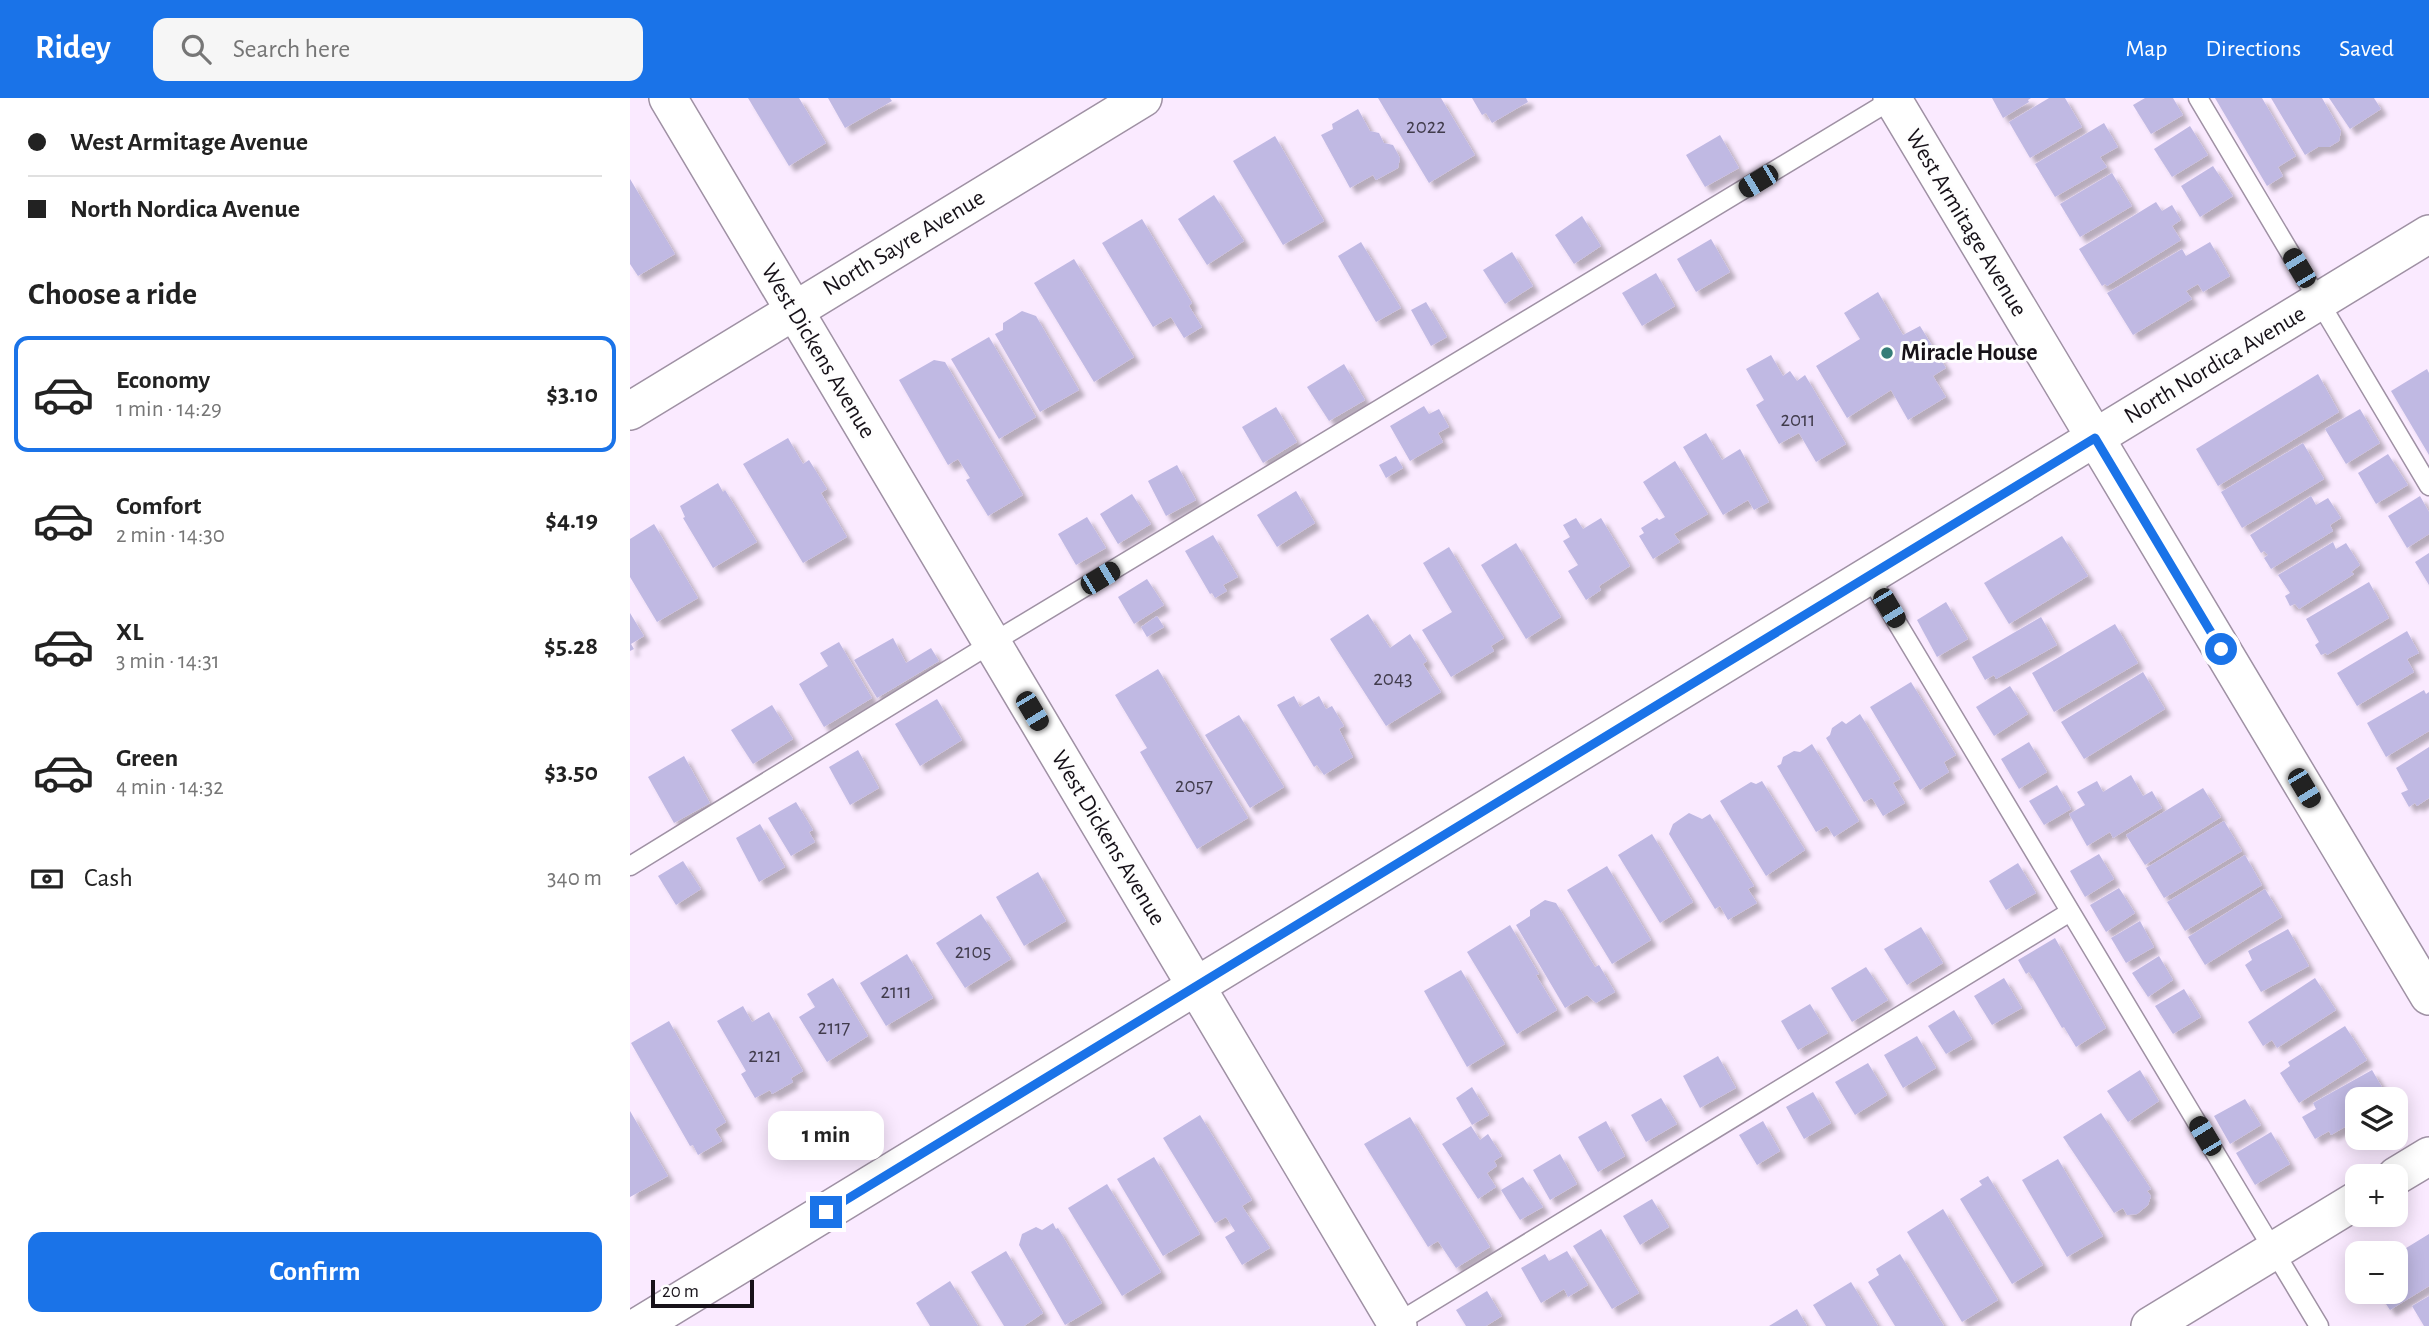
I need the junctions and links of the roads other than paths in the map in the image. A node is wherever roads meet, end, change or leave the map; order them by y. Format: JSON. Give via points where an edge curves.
{"nodes":[{"id":1,"x":668,"y":98,"type":"edge"},
{"id":2,"x":1143,"y":98,"type":"edge"},
{"id":3,"x":2198,"y":98,"type":"edge"},
{"id":4,"x":1892,"y":99,"type":"edge"},
{"id":5,"x":2429,"y":234,"type":"edge"},
{"id":6,"x":2319,"y":301,"type":"junction"},
{"id":7,"x":795,"y":311,"type":"junction"},
{"id":8,"x":630,"y":411,"type":"edge"},
{"id":9,"x":2095,"y":438,"type":"junction"},
{"id":10,"x":2429,"y":486,"type":"edge"},
{"id":11,"x":1869,"y":576,"type":"junction"},
{"id":12,"x":992,"y":643,"type":"junction"},
{"id":13,"x":630,"y":866,"type":"edge"},
{"id":14,"x":2070,"y":912,"type":"junction"},
{"id":15,"x":1196,"y":986,"type":"junction"},
{"id":16,"x":2429,"y":996,"type":"edge"},
{"id":17,"x":2429,"y":1156,"type":"edge"},
{"id":18,"x":2408,"y":1169,"type":"edge"},
{"id":19,"x":2345,"y":1207,"type":"edge"},
{"id":20,"x":2273,"y":1251,"type":"junction"},
{"id":21,"x":1396,"y":1325,"type":"edge"},
{"id":22,"x":639,"y":1326,"type":"edge"},
{"id":23,"x":2150,"y":1326,"type":"edge"},
{"id":24,"x":2319,"y":1326,"type":"edge"}],
"edges":[{"from":1,"to":7,"type":"street","name":"West Dickens Avenue"},
{"from":2,"to":7,"type":"street","name":"North Sayre Avenue"},
{"from":3,"to":6,"type":"lane"},
{"from":4,"to":9,"type":"street","name":"West Armitage Avenue"},
{"from":4,"to":12,"type":"lane"},
{"from":5,"to":6,"type":"street","name":"North Nordica Avenue"},
{"from":6,"to":9,"type":"street","name":"North Nordica Avenue"},
{"from":6,"to":10,"type":"lane"},
{"from":7,"to":8,"type":"street","name":"North Sayre Avenue"},
{"from":7,"to":12,"type":"street","name":"West Dickens Avenue"},
{"from":9,"to":11,"type":"street","name":"North Nordica Avenue"},
{"from":9,"to":16,"type":"street","name":"West Armitage Avenue"},
{"from":11,"to":14,"type":"lane"},
{"from":11,"to":15,"type":"street","name":"North Nordica Avenue"},
{"from":12,"to":13,"type":"lane"},
{"from":12,"to":15,"type":"street","name":"West Dickens Avenue"},
{"from":14,"to":20,"type":"lane"},
{"from":14,"to":21,"type":"lane"},
{"from":15,"to":21,"type":"street","name":"West Dickens Avenue"},
{"from":15,"to":22,"type":"street","name":"North Nordica Avenue"},
{"from":17,"to":18,"type":"street"},
{"from":19,"to":20,"type":"street"},
{"from":20,"to":23,"type":"street"},
{"from":20,"to":24,"type":"lane"}]}
